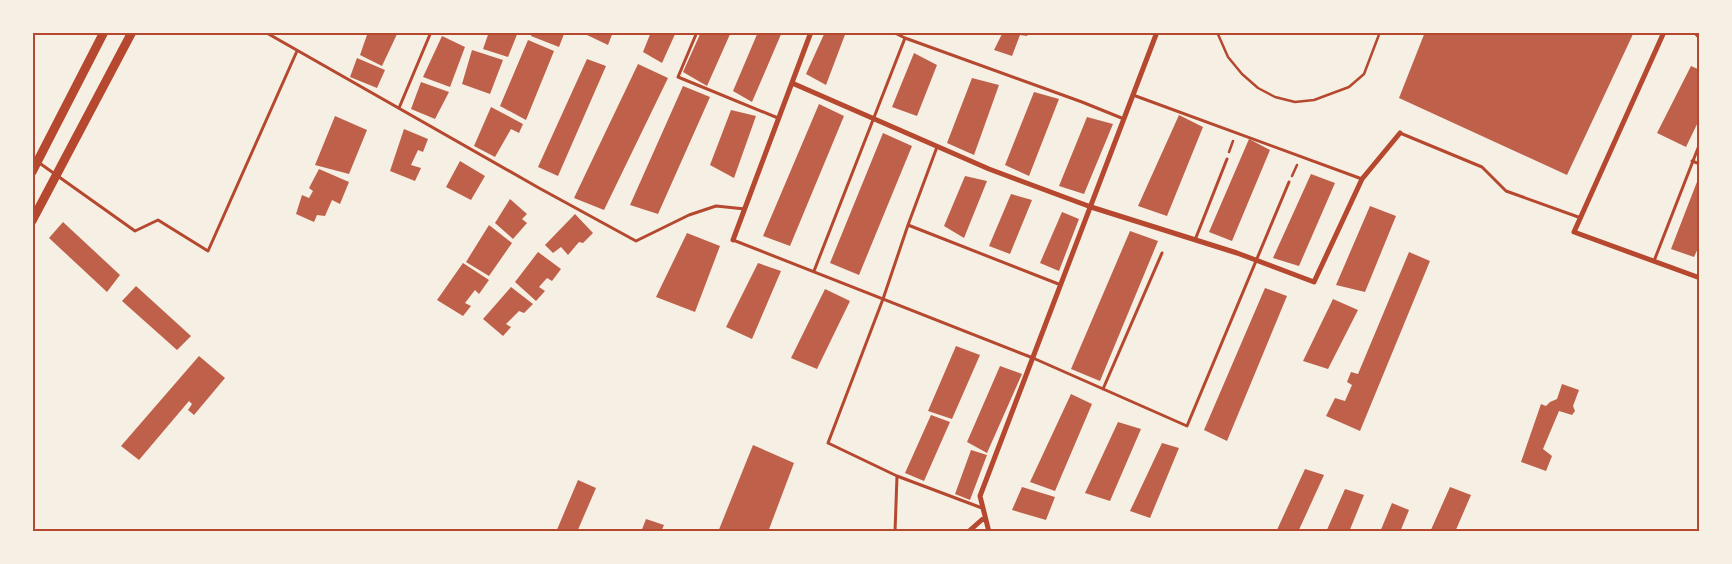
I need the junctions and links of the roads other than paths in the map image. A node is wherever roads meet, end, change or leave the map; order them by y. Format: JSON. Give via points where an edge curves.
{"nodes":[{"id":1,"x":104,"y":32,"type":"edge"},
{"id":2,"x":132,"y":32,"type":"edge"},
{"id":3,"x":431,"y":32,"type":"edge"},
{"id":4,"x":697,"y":32,"type":"edge"},
{"id":5,"x":811,"y":32,"type":"edge"},
{"id":6,"x":894,"y":32,"type":"edge"},
{"id":7,"x":1157,"y":32,"type":"edge"},
{"id":8,"x":1664,"y":32,"type":"edge"},
{"id":9,"x":266,"y":33,"type":"edge"},
{"id":10,"x":905,"y":38,"type":"junction"},
{"id":11,"x":297,"y":51,"type":"junction"},
{"id":12,"x":792,"y":83,"type":"junction"},
{"id":13,"x":1134,"y":94,"type":"junction"},
{"id":14,"x":399,"y":108,"type":"junction"},
{"id":15,"x":779,"y":118,"type":"junction"},
{"id":16,"x":873,"y":118,"type":"junction"},
{"id":17,"x":1124,"y":119,"type":"junction"},
{"id":18,"x":1400,"y":133,"type":"joint"},
{"id":19,"x":1700,"y":143,"type":"edge"},
{"id":20,"x":938,"y":146,"type":"junction"},
{"id":21,"x":1227,"y":159,"type":"road end"},
{"id":22,"x":38,"y":161,"type":"junction"},
{"id":23,"x":1692,"y":161,"type":"junction"},
{"id":24,"x":1700,"y":164,"type":"edge"},
{"id":25,"x":32,"y":172,"type":"edge"},
{"id":26,"x":57,"y":174,"type":"junction"},
{"id":27,"x":1362,"y":180,"type":"junction"},
{"id":28,"x":1289,"y":182,"type":"road end"},
{"id":29,"x":1091,"y":207,"type":"junction"},
{"id":30,"x":745,"y":209,"type":"junction"},
{"id":31,"x":1581,"y":218,"type":"junction"},
{"id":32,"x":32,"y":221,"type":"edge"},
{"id":33,"x":908,"y":225,"type":"junction"},
{"id":34,"x":733,"y":240,"type":"joint"},
{"id":35,"x":1195,"y":240,"type":"junction"},
{"id":36,"x":1162,"y":253,"type":"dead end"},
{"id":37,"x":1257,"y":260,"type":"junction"},
{"id":38,"x":1654,"y":261,"type":"junction"},
{"id":39,"x":814,"y":272,"type":"junction"},
{"id":40,"x":1700,"y":278,"type":"edge"},
{"id":41,"x":1061,"y":285,"type":"junction"},
{"id":42,"x":884,"y":298,"type":"junction"},
{"id":43,"x":1033,"y":358,"type":"junction"},
{"id":44,"x":1103,"y":389,"type":"junction"},
{"id":45,"x":896,"y":476,"type":"junction"},
{"id":46,"x":983,"y":508,"type":"junction"},
{"id":47,"x":986,"y":517,"type":"junction"},
{"id":48,"x":895,"y":532,"type":"edge"},
{"id":49,"x":968,"y":532,"type":"edge"},
{"id":50,"x":989,"y":532,"type":"edge"}],
"edges":[{"from":1,"to":22,"type":"street"},
{"from":2,"to":26,"type":"street"},
{"from":3,"to":14,"type":"lane"},
{"from":4,"to":15,"type":"lane","via":[[678,77]]},
{"from":5,"to":12,"type":"street"},
{"from":6,"to":10,"type":"lane"},
{"from":7,"to":13,"type":"street"},
{"from":8,"to":31,"type":"street"},
{"from":9,"to":11,"type":"lane"},
{"from":10,"to":16,"type":"lane"},
{"from":10,"to":17,"type":"lane"},
{"from":11,"to":14,"type":"lane"},
{"from":11,"to":26,"type":"lane","via":[[208,251],[158,220],[135,231]]},
{"from":12,"to":15,"type":"street"},
{"from":12,"to":16,"type":"street"},
{"from":13,"to":17,"type":"street"},
{"from":13,"to":27,"type":"lane"},
{"from":14,"to":30,"type":"lane","via":[[636,240],[716,206]]},
{"from":15,"to":30,"type":"street"},
{"from":16,"to":20,"type":"street"},
{"from":16,"to":39,"type":"lane"},
{"from":17,"to":29,"type":"street"},
{"from":18,"to":27,"type":"street"},
{"from":18,"to":31,"type":"lane","via":[[1482,167],[1506,191]]},
{"from":19,"to":23,"type":"lane"},
{"from":20,"to":29,"type":"street"},
{"from":20,"to":33,"type":"lane"},
{"from":21,"to":35,"type":"lane"},
{"from":22,"to":25,"type":"street"},
{"from":22,"to":26,"type":"lane"},
{"from":23,"to":24,"type":"lane"},
{"from":23,"to":38,"type":"lane"},
{"from":26,"to":32,"type":"street"},
{"from":27,"to":37,"type":"street","via":[[1314,282]]},
{"from":28,"to":37,"type":"lane"},
{"from":29,"to":35,"type":"street"},
{"from":29,"to":41,"type":"street"},
{"from":30,"to":34,"type":"street"},
{"from":31,"to":38,"type":"street","via":[[1574,232]]},
{"from":33,"to":41,"type":"lane"},
{"from":33,"to":42,"type":"lane"},
{"from":34,"to":39,"type":"lane"},
{"from":35,"to":37,"type":"street"},
{"from":36,"to":44,"type":"lane"},
{"from":37,"to":44,"type":"lane","via":[[1187,426]]},
{"from":38,"to":40,"type":"street"},
{"from":39,"to":42,"type":"lane"},
{"from":41,"to":43,"type":"street"},
{"from":42,"to":43,"type":"lane"},
{"from":42,"to":45,"type":"lane","via":[[828,443]]},
{"from":43,"to":44,"type":"lane"},
{"from":43,"to":46,"type":"street","via":[[980,496]]},
{"from":45,"to":46,"type":"lane"},
{"from":45,"to":48,"type":"lane"},
{"from":46,"to":47,"type":"street"},
{"from":47,"to":49,"type":"street"},
{"from":47,"to":50,"type":"street"}]}
